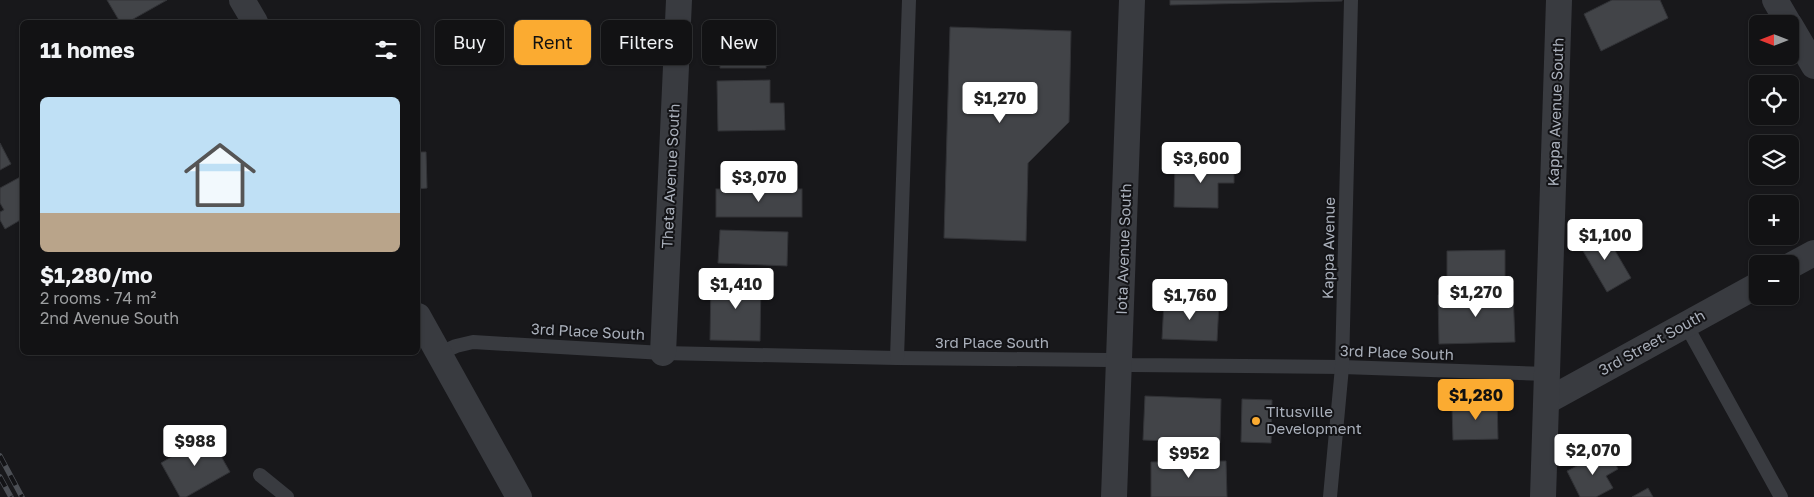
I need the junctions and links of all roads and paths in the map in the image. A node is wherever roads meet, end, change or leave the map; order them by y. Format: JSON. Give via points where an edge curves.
{"nodes":[{"id":1,"x":242,"y":0,"type":"edge"},
{"id":2,"x":679,"y":0,"type":"edge"},
{"id":3,"x":909,"y":0,"type":"edge"},
{"id":4,"x":1132,"y":0,"type":"edge"},
{"id":5,"x":1351,"y":0,"type":"edge"},
{"id":6,"x":1559,"y":0,"type":"edge"},
{"id":7,"x":1775,"y":0,"type":"edge"},
{"id":8,"x":1784,"y":15,"type":"edge"},
{"id":9,"x":253,"y":20,"type":"edge"},
{"id":10,"x":1799,"y":40,"type":"edge"},
{"id":11,"x":1814,"y":66,"type":"edge"},
{"id":12,"x":1814,"y":253,"type":"edge"},
{"id":13,"x":1799,"y":261,"type":"edge"},
{"id":14,"x":1749,"y":290,"type":"edge"},
{"id":15,"x":420,"y":320,"type":"edge"},
{"id":16,"x":1686,"y":325,"type":"junction"},
{"id":17,"x":663,"y":353,"type":"junction"},
{"id":18,"x":438,"y":354,"type":"junction"},
{"id":19,"x":897,"y":358,"type":"junction"},
{"id":20,"x":1120,"y":363,"type":"junction"},
{"id":21,"x":1342,"y":367,"type":"junction"},
{"id":22,"x":1548,"y":374,"type":"junction"},
{"id":23,"x":1546,"y":401,"type":"junction"},
{"id":24,"x":260,"y":475,"type":"dead end"},
{"id":25,"x":287,"y":497,"type":"edge"},
{"id":26,"x":519,"y":497,"type":"edge"},
{"id":27,"x":1114,"y":497,"type":"edge"},
{"id":28,"x":1330,"y":497,"type":"edge"},
{"id":29,"x":1543,"y":497,"type":"edge"},
{"id":30,"x":1781,"y":497,"type":"edge"}],
"edges":[{"from":1,"to":9,"type":"street"},
{"from":2,"to":17,"type":"street","name":"Theta Avenue South"},
{"from":3,"to":19,"type":"lane"},
{"from":4,"to":20,"type":"street","name":"Iota Avenue South"},
{"from":5,"to":21,"type":"lane","name":"Kappa Avenue"},
{"from":6,"to":22,"type":"street","name":"Kappa Avenue South"},
{"from":7,"to":8,"type":"street"},
{"from":10,"to":11,"type":"street"},
{"from":12,"to":13,"type":"street"},
{"from":14,"to":16,"type":"street","name":"3rd Street South"},
{"from":15,"to":18,"type":"street"},
{"from":16,"to":23,"type":"street","name":"3rd Street South"},
{"from":16,"to":30,"type":"lane"},
{"from":17,"to":18,"type":"lane","name":"3rd Place South","via":[[473,342]]},
{"from":17,"to":19,"type":"lane","name":"3rd Place South"},
{"from":18,"to":26,"type":"street"},
{"from":19,"to":20,"type":"lane","name":"3rd Place South","via":[[1109,360]]},
{"from":20,"to":21,"type":"lane","name":"3rd Place South"},
{"from":20,"to":27,"type":"street","name":"Iota Avenue South"},
{"from":21,"to":22,"type":"lane","name":"3rd Place South"},
{"from":21,"to":28,"type":"lane","name":"Kappa Avenue"},
{"from":22,"to":23,"type":"street","name":"Kappa Avenue South"},
{"from":23,"to":29,"type":"street","name":"Kappa Avenue South"},
{"from":24,"to":25,"type":"lane"}]}
